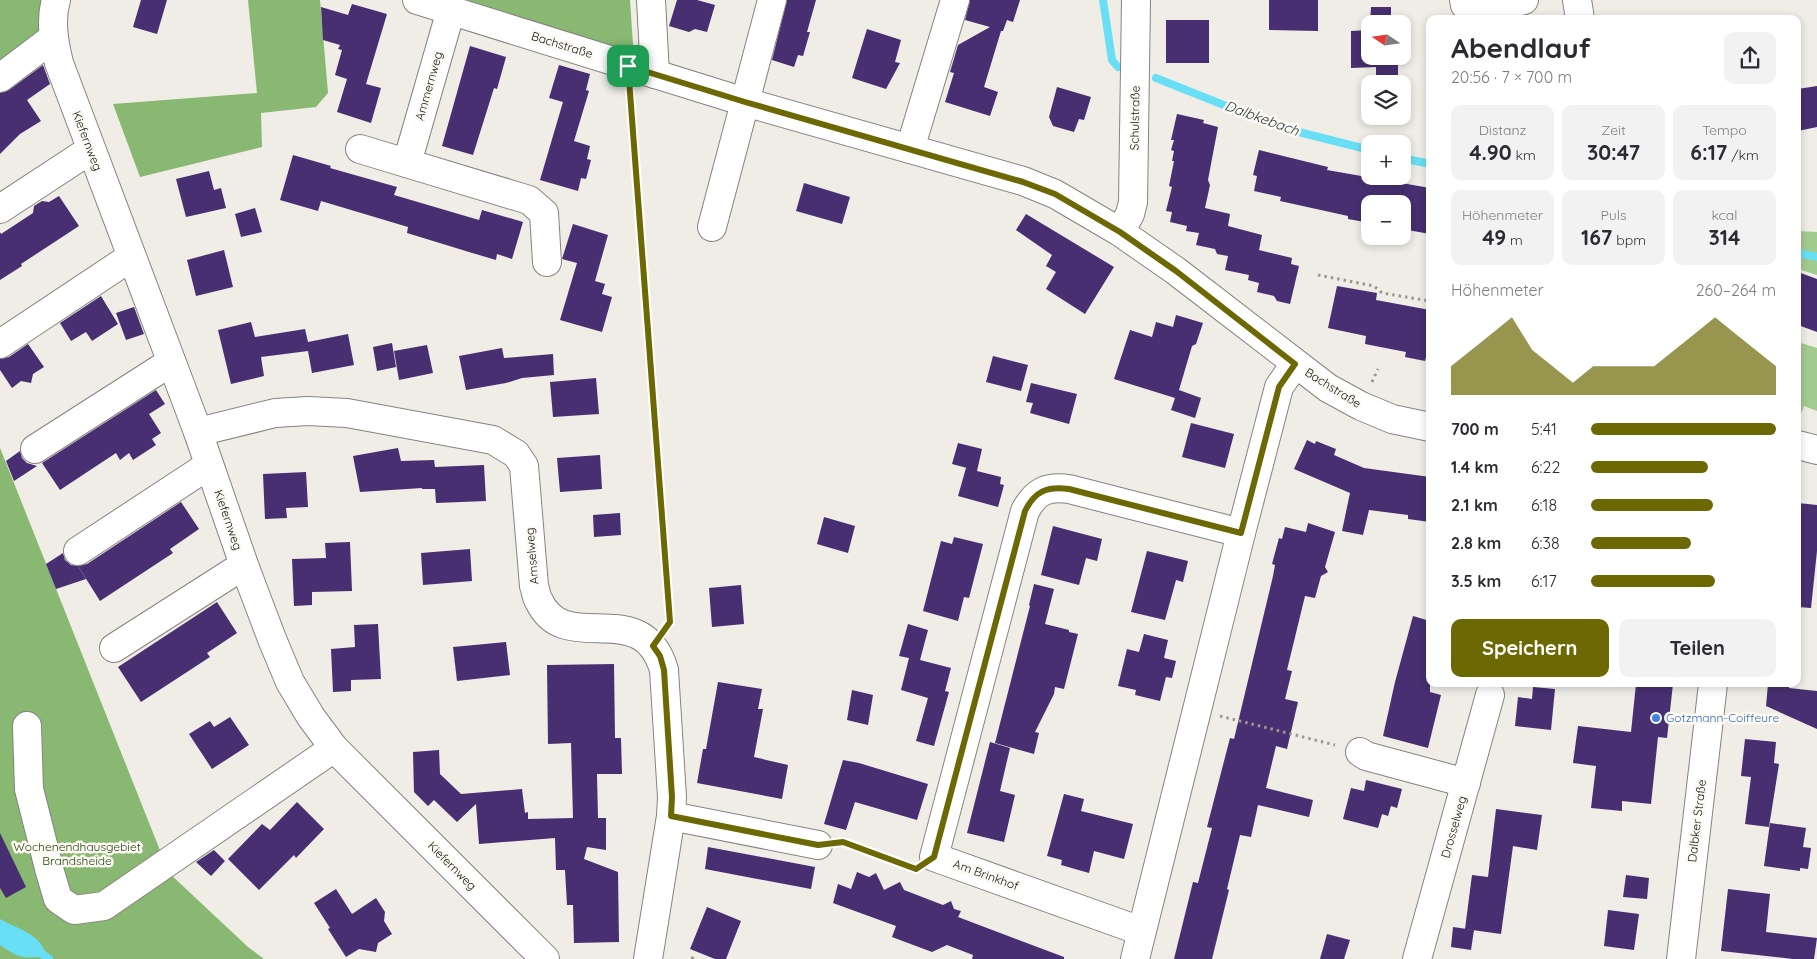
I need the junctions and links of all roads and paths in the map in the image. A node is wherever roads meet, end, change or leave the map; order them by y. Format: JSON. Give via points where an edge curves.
{"nodes":[{"id":1,"x":56,"y":0,"type":"edge"},
{"id":2,"x":418,"y":0,"type":"edge"},
{"id":3,"x":651,"y":0,"type":"edge"},
{"id":4,"x":772,"y":0,"type":"edge"},
{"id":5,"x":955,"y":0,"type":"edge"},
{"id":6,"x":1136,"y":0,"type":"edge"},
{"id":7,"x":1464,"y":0,"type":"edge"},
{"id":8,"x":1524,"y":0,"type":"edge"},
{"id":9,"x":1577,"y":0,"type":"edge"},
{"id":10,"x":451,"y":10,"type":"junction"},
{"id":11,"x":1579,"y":15,"type":"edge"},
{"id":12,"x":53,"y":38,"type":"junction"},
{"id":13,"x":628,"y":66,"type":"junction"},
{"id":14,"x":655,"y":74,"type":"junction"},
{"id":15,"x":0,"y":78,"type":"edge"},
{"id":16,"x":745,"y":102,"type":"junction"},
{"id":17,"x":360,"y":149,"type":"dead end"},
{"id":18,"x":910,"y":149,"type":"junction"},
{"id":19,"x":90,"y":150,"type":"junction"},
{"id":20,"x":407,"y":163,"type":"junction"},
{"id":21,"x":0,"y":209,"type":"edge"},
{"id":22,"x":712,"y":227,"type":"dead end"},
{"id":23,"x":1120,"y":232,"type":"junction"},
{"id":24,"x":131,"y":258,"type":"junction"},
{"id":25,"x":547,"y":262,"type":"dead end"},
{"id":26,"x":1318,"y":275,"type":"dead end"},
{"id":27,"x":1426,"y":300,"type":"edge"},
{"id":28,"x":0,"y":344,"type":"edge"},
{"id":29,"x":171,"y":362,"type":"junction"},
{"id":30,"x":1295,"y":364,"type":"junction"},
{"id":31,"x":1426,"y":426,"type":"edge"},
{"id":32,"x":198,"y":432,"type":"junction"},
{"id":33,"x":1801,"y":446,"type":"edge"},
{"id":34,"x":35,"y":449,"type":"dead end"},
{"id":35,"x":1817,"y":450,"type":"edge"},
{"id":36,"x":209,"y":465,"type":"junction"},
{"id":37,"x":1241,"y":533,"type":"junction"},
{"id":38,"x":78,"y":551,"type":"dead end"},
{"id":39,"x":244,"y":565,"type":"junction"},
{"id":40,"x":653,"y":646,"type":"junction"},
{"id":41,"x":114,"y":648,"type":"dead end"},
{"id":42,"x":1712,"y":687,"type":"edge"},
{"id":43,"x":1490,"y":695,"type":"dead end"},
{"id":44,"x":1198,"y":710,"type":"junction"},
{"id":45,"x":27,"y":726,"type":"dead end"},
{"id":46,"x":334,"y":748,"type":"junction"},
{"id":47,"x":1360,"y":752,"type":"joint"},
{"id":48,"x":1466,"y":784,"type":"junction"},
{"id":49,"x":671,"y":816,"type":"junction"},
{"id":50,"x":818,"y":845,"type":"joint"},
{"id":51,"x":934,"y":857,"type":"junction"},
{"id":52,"x":1141,"y":931,"type":"junction"},
{"id":53,"x":545,"y":959,"type":"edge"},
{"id":54,"x":648,"y":959,"type":"edge"},
{"id":55,"x":1135,"y":959,"type":"edge"},
{"id":56,"x":1417,"y":959,"type":"edge"},
{"id":57,"x":1681,"y":959,"type":"edge"}],
"edges":[{"from":1,"to":12,"type":"street","name":"Kiefernweg"},
{"from":2,"to":10,"type":"street","name":"Bachstraße"},
{"from":3,"to":14,"type":"street"},
{"from":4,"to":16,"type":"street"},
{"from":5,"to":18,"type":"street"},
{"from":6,"to":23,"type":"street","name":"Schulstraße","via":[[1133,202]]},
{"from":7,"to":8,"type":"street","via":[[1465,5],[1473,9]]},
{"from":9,"to":11,"type":"street"},
{"from":10,"to":13,"type":"street","name":"Bachstraße"},
{"from":10,"to":20,"type":"street","name":"Ammernweg"},
{"from":12,"to":15,"type":"street"},
{"from":12,"to":19,"type":"street","name":"Kiefernweg"},
{"from":13,"to":14,"type":"street","name":"Bachstraße"},
{"from":13,"to":40,"type":"path","via":[[670,622]]},
{"from":14,"to":16,"type":"street","name":"Bachstraße"},
{"from":16,"to":18,"type":"street","name":"Bachstraße"},
{"from":16,"to":22,"type":"street"},
{"from":17,"to":20,"type":"street"},
{"from":18,"to":23,"type":"street","name":"Bachstraße","via":[[1055,194]]},
{"from":19,"to":21,"type":"street"},
{"from":19,"to":24,"type":"street","name":"Kiefernweg"},
{"from":20,"to":25,"type":"street","via":[[529,200],[544,213]]},
{"from":23,"to":30,"type":"street","name":"Bachstraße","via":[[1176,271]]},
{"from":24,"to":28,"type":"street"},
{"from":24,"to":29,"type":"street","name":"Kiefernweg"},
{"from":26,"to":27,"type":"path","via":[[1374,286],[1382,293]]},
{"from":29,"to":32,"type":"street","name":"Kiefernweg"},
{"from":29,"to":34,"type":"street"},
{"from":30,"to":31,"type":"street","name":"Bachstraße","via":[[1328,388],[1361,406],[1392,419]]},
{"from":30,"to":37,"type":"street","via":[[1279,387]]},
{"from":32,"to":36,"type":"street","name":"Kiefernweg"},
{"from":32,"to":40,"type":"street","name":"Amselweg","via":[[275,412],[308,411],[348,413],[493,440],[516,454],[524,466],[534,586],[539,602],[549,615],[571,627],[632,632]]},
{"from":33,"to":35,"type":"street"},
{"from":36,"to":38,"type":"street"},
{"from":36,"to":39,"type":"street","name":"Kiefernweg"},
{"from":37,"to":44,"type":"street"},
{"from":37,"to":51,"type":"street","via":[[1069,489],[1046,489],[1032,498],[1025,511]]},
{"from":39,"to":41,"type":"street"},
{"from":39,"to":46,"type":"street","name":"Kiefernweg","via":[[290,682]]},
{"from":40,"to":49,"type":"street","via":[[664,670]]},
{"from":42,"to":57,"type":"street","name":"Dalbker Straße"},
{"from":43,"to":48,"type":"street","name":"Drosselweg"},
{"from":44,"to":47,"type":"path"},
{"from":44,"to":52,"type":"street"},
{"from":45,"to":46,"type":"street","via":[[29,789],[50,872],[58,899],[74,910],[104,906]]},
{"from":46,"to":53,"type":"street","name":"Kiefernweg"},
{"from":47,"to":48,"type":"street"},
{"from":48,"to":56,"type":"street","name":"Drosselweg"},
{"from":49,"to":50,"type":"street"},
{"from":49,"to":54,"type":"street"},
{"from":50,"to":51,"type":"path","via":[[843,842],[916,869]]},
{"from":51,"to":52,"type":"street","name":"Am Brinkhof"},
{"from":52,"to":55,"type":"street"}]}
